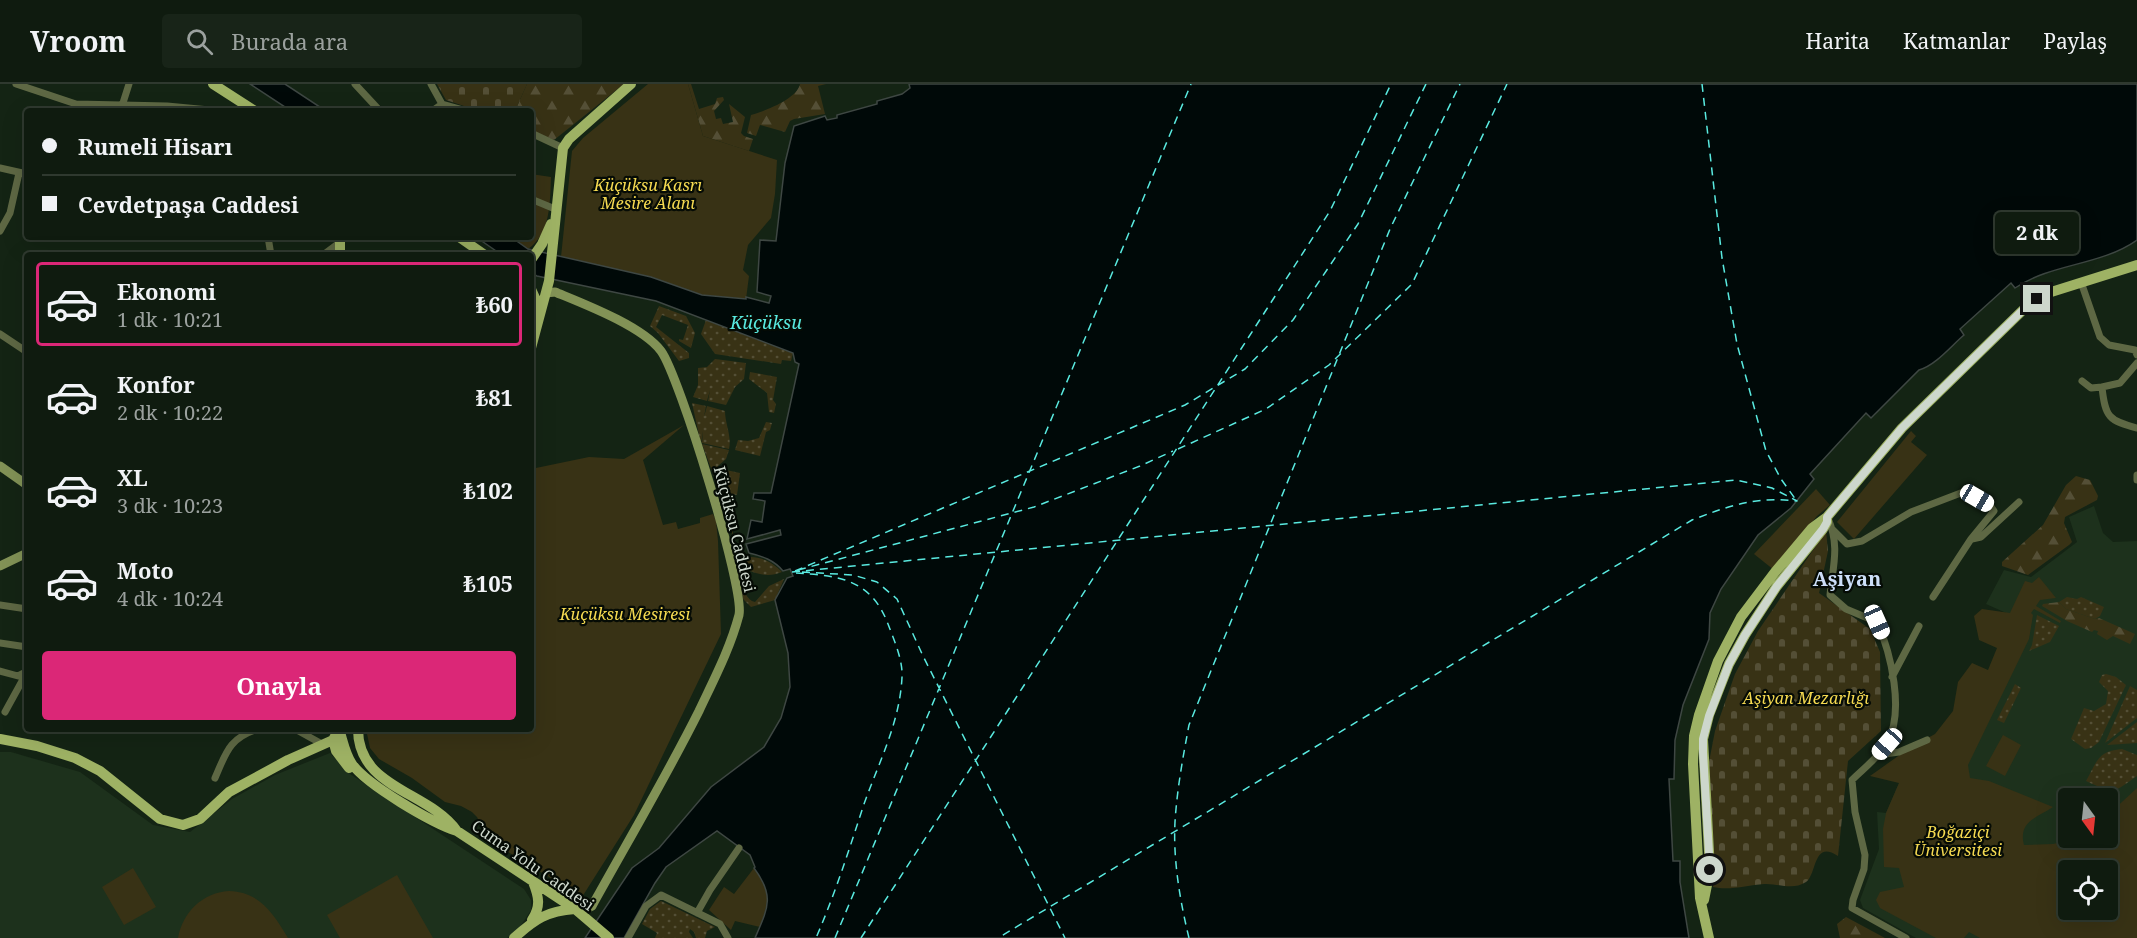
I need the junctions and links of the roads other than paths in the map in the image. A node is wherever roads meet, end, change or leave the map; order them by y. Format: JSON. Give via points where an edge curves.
{"nodes":[{"id":1,"x":16,"y":84,"type":"edge"},
{"id":2,"x":129,"y":84,"type":"edge"},
{"id":3,"x":213,"y":84,"type":"edge"},
{"id":4,"x":355,"y":84,"type":"edge"},
{"id":5,"x":431,"y":84,"type":"edge"},
{"id":6,"x":631,"y":84,"type":"edge"},
{"id":7,"x":442,"y":104,"type":"junction"},
{"id":8,"x":123,"y":106,"type":"junction"},
{"id":9,"x":188,"y":108,"type":"edge"},
{"id":10,"x":250,"y":108,"type":"edge"},
{"id":11,"x":377,"y":108,"type":"edge"},
{"id":12,"x":436,"y":108,"type":"edge"},
{"id":13,"x":456,"y":108,"type":"edge"},
{"id":14,"x":534,"y":134,"type":"edge"},
{"id":15,"x":563,"y":148,"type":"junction"},
{"id":16,"x":0,"y":168,"type":"edge"},
{"id":17,"x":23,"y":173,"type":"edge"},
{"id":18,"x":534,"y":201,"type":"edge"},
{"id":19,"x":555,"y":212,"type":"junction"},
{"id":20,"x":0,"y":231,"type":"edge"},
{"id":21,"x":340,"y":240,"type":"edge"},
{"id":22,"x":463,"y":240,"type":"edge"},
{"id":23,"x":326,"y":252,"type":"edge"},
{"id":24,"x":481,"y":252,"type":"edge"},
{"id":25,"x":534,"y":256,"type":"edge"},
{"id":26,"x":2136,"y":267,"type":"edge"},
{"id":27,"x":2082,"y":282,"type":"junction"},
{"id":28,"x":551,"y":292,"type":"junction"},
{"id":29,"x":534,"y":296,"type":"edge"},
{"id":30,"x":534,"y":333,"type":"edge"},
{"id":31,"x":0,"y":334,"type":"edge"},
{"id":32,"x":534,"y":339,"type":"edge"},
{"id":33,"x":24,"y":350,"type":"edge"},
{"id":34,"x":2137,"y":354,"type":"edge"},
{"id":35,"x":2137,"y":363,"type":"edge"},
{"id":36,"x":2082,"y":381,"type":"dead end"},
{"id":37,"x":2102,"y":387,"type":"junction"},
{"id":38,"x":2137,"y":428,"type":"edge"},
{"id":39,"x":0,"y":466,"type":"edge"},
{"id":40,"x":2137,"y":475,"type":"edge"},
{"id":41,"x":2137,"y":480,"type":"edge"},
{"id":42,"x":24,"y":483,"type":"edge"},
{"id":43,"x":2019,"y":502,"type":"dead end"},
{"id":44,"x":1827,"y":517,"type":"junction"},
{"id":45,"x":1832,"y":529,"type":"junction"},
{"id":46,"x":1971,"y":539,"type":"junction"},
{"id":47,"x":24,"y":554,"type":"edge"},
{"id":48,"x":0,"y":566,"type":"edge"},
{"id":49,"x":1933,"y":597,"type":"dead end"},
{"id":50,"x":0,"y":605,"type":"edge"},
{"id":51,"x":24,"y":609,"type":"edge"},
{"id":52,"x":1919,"y":626,"type":"dead end"},
{"id":53,"x":0,"y":644,"type":"edge"},
{"id":54,"x":24,"y":647,"type":"edge"},
{"id":55,"x":0,"y":671,"type":"edge"},
{"id":56,"x":24,"y":673,"type":"edge"},
{"id":57,"x":24,"y":677,"type":"edge"},
{"id":58,"x":1892,"y":677,"type":"junction"},
{"id":59,"x":5,"y":712,"type":"dead end"},
{"id":60,"x":248,"y":732,"type":"edge"},
{"id":61,"x":302,"y":732,"type":"edge"},
{"id":62,"x":336,"y":732,"type":"edge"},
{"id":63,"x":340,"y":732,"type":"edge"},
{"id":64,"x":358,"y":732,"type":"edge"},
{"id":65,"x":0,"y":739,"type":"edge"},
{"id":66,"x":1928,"y":741,"type":"dead end"},
{"id":67,"x":327,"y":742,"type":"junction"},
{"id":68,"x":1877,"y":755,"type":"junction"},
{"id":69,"x":367,"y":763,"type":"junction"},
{"id":70,"x":360,"y":773,"type":"junction"},
{"id":71,"x":214,"y":778,"type":"dead end"},
{"id":72,"x":457,"y":831,"type":"junction"},
{"id":73,"x":739,"y":848,"type":"dead end"},
{"id":74,"x":533,"y":881,"type":"junction"},
{"id":75,"x":549,"y":892,"type":"junction"},
{"id":76,"x":575,"y":909,"type":"junction"},
{"id":77,"x":697,"y":913,"type":"junction"},
{"id":78,"x":529,"y":925,"type":"junction"},
{"id":79,"x":514,"y":938,"type":"edge"},
{"id":80,"x":609,"y":938,"type":"edge"},
{"id":81,"x":628,"y":938,"type":"edge"},
{"id":82,"x":728,"y":938,"type":"edge"},
{"id":83,"x":1709,"y":938,"type":"edge"},
{"id":84,"x":1906,"y":938,"type":"edge"}],
"edges":[{"from":1,"to":8,"type":"street","via":[[76,104]]},
{"from":2,"to":8,"type":"street"},
{"from":3,"to":10,"type":"main road"},
{"from":4,"to":11,"type":"street"},
{"from":5,"to":7,"type":"street"},
{"from":6,"to":15,"type":"main road"},
{"from":7,"to":12,"type":"street"},
{"from":7,"to":13,"type":"street"},
{"from":8,"to":9,"type":"street"},
{"from":14,"to":15,"type":"street"},
{"from":15,"to":19,"type":"main road"},
{"from":16,"to":17,"type":"street"},
{"from":17,"to":20,"type":"street"},
{"from":18,"to":19,"type":"street"},
{"from":19,"to":25,"type":"main road"},
{"from":19,"to":28,"type":"main road"},
{"from":21,"to":23,"type":"street"},
{"from":22,"to":24,"type":"main road"},
{"from":26,"to":27,"type":"main road"},
{"from":27,"to":34,"type":"street","via":[[2100,337],[2109,345],[2135,350]]},
{"from":27,"to":44,"type":"main road","via":[[2048,293],[2025,308],[1902,428]]},
{"from":28,"to":32,"type":"main road"},
{"from":28,"to":75,"type":"street","name":"Küçüksu Caddesi","via":[[623,323],[650,338],[661,351],[671,368],[716,506],[740,611],[727,652],[679,750],[592,906],[585,909],[568,897]]},
{"from":29,"to":30,"type":"main road"},
{"from":31,"to":33,"type":"street"},
{"from":35,"to":37,"type":"street","via":[[2120,383]]},
{"from":36,"to":37,"type":"street","via":[[2091,388]]},
{"from":37,"to":38,"type":"street","via":[[2109,416],[2116,423]]},
{"from":39,"to":42,"type":"street"},
{"from":40,"to":41,"type":"street"},
{"from":43,"to":46,"type":"street","via":[[1981,537]]},
{"from":44,"to":45,"type":"street"},
{"from":44,"to":83,"type":"main road","via":[[1812,528],[1741,617],[1718,661],[1699,715],[1693,764],[1700,898]]},
{"from":45,"to":46,"type":"street","via":[[1847,544],[1862,541],[1911,512],[1966,491],[1994,511]]},
{"from":45,"to":58,"type":"street","via":[[1836,551],[1830,595],[1846,609],[1877,622],[1886,643]]},
{"from":46,"to":49,"type":"street"},
{"from":47,"to":48,"type":"street"},
{"from":50,"to":51,"type":"street"},
{"from":52,"to":58,"type":"street"},
{"from":53,"to":54,"type":"street"},
{"from":55,"to":56,"type":"street","via":[[18,676]]},
{"from":57,"to":59,"type":"street"},
{"from":58,"to":68,"type":"street","via":[[1896,720],[1887,744]]},
{"from":60,"to":71,"type":"street","via":[[232,744]]},
{"from":61,"to":67,"type":"street"},
{"from":62,"to":67,"type":"main road"},
{"from":63,"to":70,"type":"main road","name":"Cuma Yolu Caddesi","via":[[351,762]]},
{"from":64,"to":69,"type":"main road"},
{"from":65,"to":67,"type":"main road","via":[[75,758],[100,771],[160,819],[183,825],[200,819],[229,792]]},
{"from":66,"to":68,"type":"street"},
{"from":67,"to":70,"type":"main road","via":[[351,771]]},
{"from":68,"to":84,"type":"street","via":[[1852,780],[1865,855],[1852,908]]},
{"from":69,"to":70,"type":"main road"},
{"from":69,"to":72,"type":"main road","name":"Cuma Yolu Caddesi","via":[[394,786],[449,819]]},
{"from":70,"to":72,"type":"main road","name":"Cuma Yolu Caddesi","via":[[441,826]]},
{"from":72,"to":74,"type":"main road","name":"Cuma Yolu Caddesi"},
{"from":73,"to":77,"type":"street"},
{"from":74,"to":75,"type":"main road","name":"Cuma Yolu Caddesi"},
{"from":74,"to":78,"type":"main road","via":[[539,897],[538,910]]},
{"from":75,"to":76,"type":"main road","name":"Cuma Yolu Caddesi"},
{"from":76,"to":78,"type":"main road","via":[[556,911]]},
{"from":76,"to":80,"type":"main road","name":"Cuma Yolu Caddesi"},
{"from":77,"to":81,"type":"street","via":[[661,896],[645,906]]},
{"from":77,"to":82,"type":"street","via":[[720,924]]},
{"from":78,"to":79,"type":"main road"}]}
